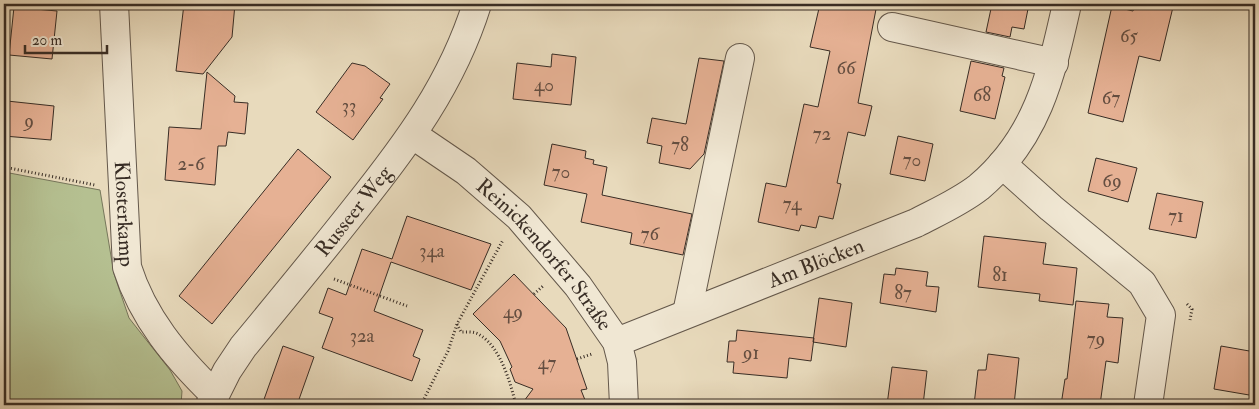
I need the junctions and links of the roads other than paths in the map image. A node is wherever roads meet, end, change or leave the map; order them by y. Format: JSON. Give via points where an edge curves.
{"nodes":[{"id":1,"x":114,"y":4,"type":"edge"},
{"id":2,"x":477,"y":4,"type":"edge"},
{"id":3,"x":1067,"y":4,"type":"edge"},
{"id":4,"x":892,"y":27,"type":"dead end"},
{"id":5,"x":740,"y":58,"type":"dead end"},
{"id":6,"x":1054,"y":63,"type":"junction"},
{"id":7,"x":412,"y":134,"type":"junction"},
{"id":8,"x":1002,"y":164,"type":"junction"},
{"id":9,"x":687,"y":314,"type":"junction"},
{"id":10,"x":617,"y":342,"type":"junction"},
{"id":11,"x":212,"y":400,"type":"edge"},
{"id":12,"x":624,"y":405,"type":"edge"},
{"id":13,"x":1148,"y":405,"type":"edge"}],
"edges":[{"from":1,"to":11,"type":"street","name":"Klosterkamp","via":[[127,267],[133,286],[159,333]]},
{"from":2,"to":7,"type":"street","name":"Russeer Weg","via":[[438,96]]},
{"from":3,"to":6,"type":"street","name":"Am Blöcken"},
{"from":4,"to":6,"type":"street"},
{"from":5,"to":9,"type":"street"},
{"from":6,"to":8,"type":"street","name":"Am Blöcken","via":[[1043,98],[1026,132]]},
{"from":7,"to":10,"type":"street","name":"Reinickendorfer Straße","via":[[466,171],[519,217],[578,286]]},
{"from":7,"to":11,"type":"street","name":"Russeer Weg","via":[[243,348]]},
{"from":8,"to":9,"type":"street","name":"Am Blöcken","via":[[978,187],[916,223]]},
{"from":8,"to":13,"type":"street","via":[[1142,283],[1161,315]]},
{"from":9,"to":10,"type":"street","name":"Am Blöcken"},
{"from":10,"to":12,"type":"street","name":"Reinickendorfer Straße","via":[[622,362]]}]}
